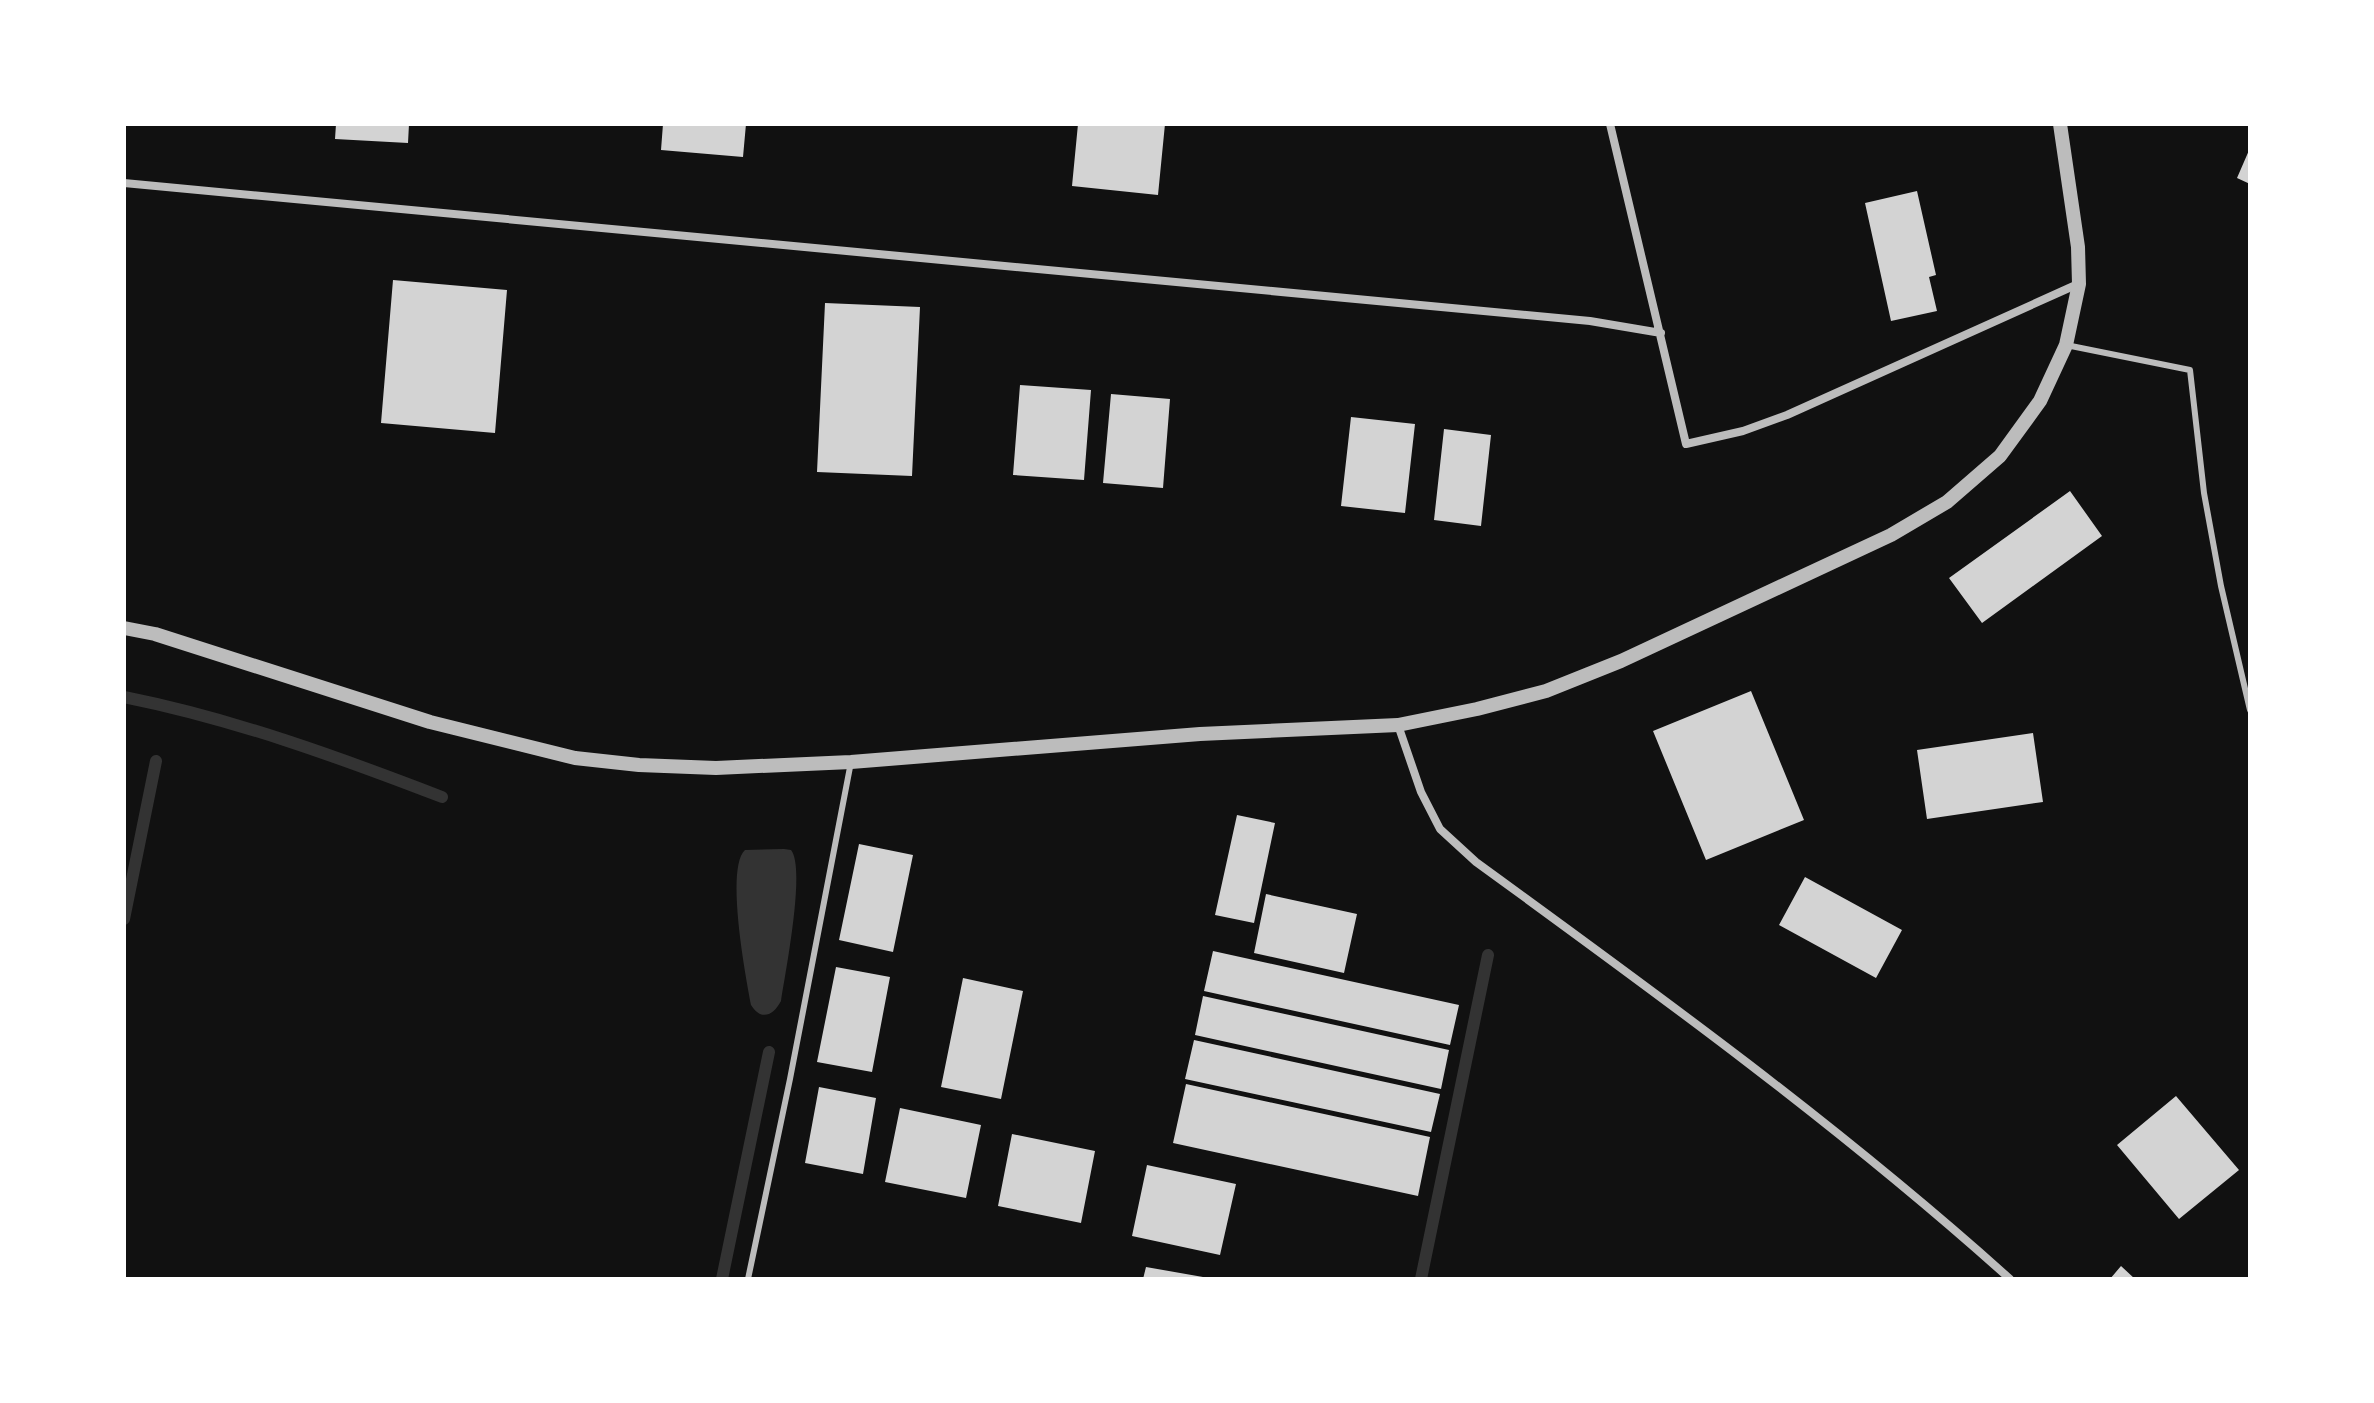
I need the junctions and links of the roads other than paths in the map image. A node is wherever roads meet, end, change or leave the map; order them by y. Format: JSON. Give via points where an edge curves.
{"nodes":[{"id":1,"x":1610,"y":124,"type":"edge"},
{"id":2,"x":2060,"y":124,"type":"edge"},
{"id":3,"x":124,"y":183,"type":"edge"},
{"id":4,"x":2079,"y":284,"type":"junction"},
{"id":5,"x":1661,"y":333,"type":"junction"},
{"id":6,"x":2066,"y":345,"type":"junction"},
{"id":7,"x":124,"y":628,"type":"edge"},
{"id":8,"x":2250,"y":710,"type":"edge"},
{"id":9,"x":1398,"y":725,"type":"junction"},
{"id":10,"x":851,"y":762,"type":"junction"},
{"id":11,"x":748,"y":1279,"type":"edge"},
{"id":12,"x":2010,"y":1279,"type":"edge"}],
"edges":[{"from":1,"to":5,"type":"street"},
{"from":2,"to":4,"type":"street"},
{"from":3,"to":5,"type":"street","via":[[1590,321]]},
{"from":4,"to":5,"type":"street","via":[[1787,415],[1686,444]]},
{"from":4,"to":6,"type":"street"},
{"from":6,"to":8,"type":"lane","via":[[2190,370],[2204,493]]},
{"from":6,"to":9,"type":"street","via":[[2040,401],[2000,456],[1947,502],[1891,535],[1546,691]]},
{"from":7,"to":10,"type":"street","via":[[430,722],[575,758],[716,768]]},
{"from":9,"to":10,"type":"street","via":[[1200,734]]},
{"from":9,"to":12,"type":"street","via":[[1440,829],[1476,862],[1806,1106]]},
{"from":10,"to":11,"type":"lane"}]}
